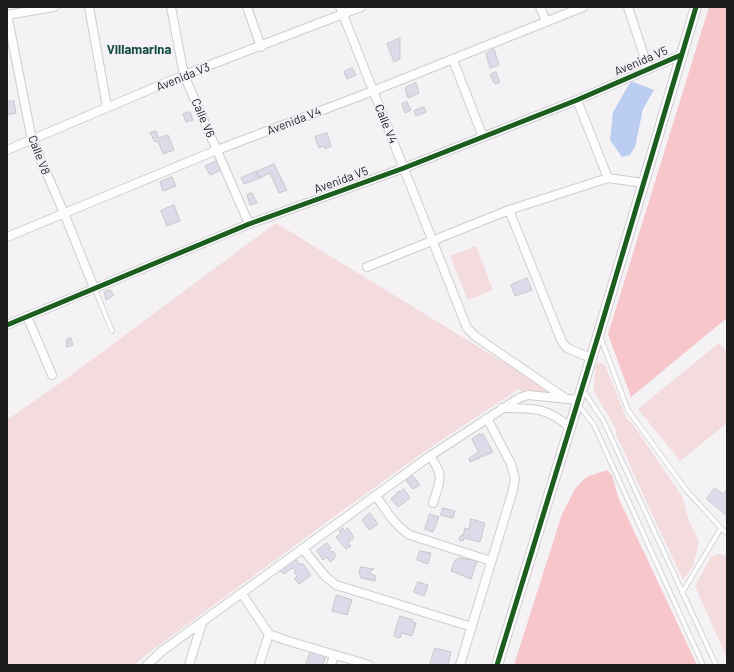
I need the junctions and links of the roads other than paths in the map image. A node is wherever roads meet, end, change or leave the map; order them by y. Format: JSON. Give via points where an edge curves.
{"nodes":[{"id":1,"x":54,"y":7,"type":"edge"},
{"id":2,"x":89,"y":7,"type":"edge"},
{"id":3,"x":171,"y":7,"type":"edge"},
{"id":4,"x":247,"y":7,"type":"edge"},
{"id":5,"x":361,"y":7,"type":"edge"},
{"id":6,"x":540,"y":7,"type":"edge"},
{"id":7,"x":583,"y":7,"type":"edge"},
{"id":8,"x":628,"y":7,"type":"edge"},
{"id":9,"x":696,"y":7,"type":"edge"},
{"id":10,"x":342,"y":11,"type":"edge"},
{"id":11,"x":7,"y":15,"type":"edge"},
{"id":12,"x":546,"y":21,"type":"junction"},
{"id":13,"x":261,"y":46,"type":"junction"},
{"id":14,"x":681,"y":55,"type":"junction"},
{"id":15,"x":453,"y":60,"type":"junction"},
{"id":16,"x":648,"y":68,"type":"junction"},
{"id":17,"x":184,"y":75,"type":"junction"},
{"id":18,"x":373,"y":91,"type":"junction"},
{"id":19,"x":577,"y":100,"type":"junction"},
{"id":20,"x":107,"y":107,"type":"junction"},
{"id":21,"x":483,"y":137,"type":"junction"},
{"id":22,"x":32,"y":140,"type":"junction"},
{"id":23,"x":7,"y":150,"type":"edge"},
{"id":24,"x":217,"y":150,"type":"junction"},
{"id":25,"x":404,"y":168,"type":"junction"},
{"id":26,"x":608,"y":178,"type":"junction"},
{"id":27,"x":643,"y":183,"type":"junction"},
{"id":28,"x":509,"y":210,"type":"junction"},
{"id":29,"x":64,"y":213,"type":"junction"},
{"id":30,"x":249,"y":224,"type":"junction"},
{"id":31,"x":7,"y":238,"type":"edge"},
{"id":32,"x":432,"y":240,"type":"junction"},
{"id":33,"x":366,"y":267,"type":"dead end"},
{"id":34,"x":94,"y":288,"type":"junction"},
{"id":35,"x":27,"y":316,"type":"junction"},
{"id":36,"x":7,"y":325,"type":"edge"},
{"id":37,"x":112,"y":331,"type":"dead end"},
{"id":38,"x":599,"y":333,"type":"junction"},
{"id":39,"x":591,"y":358,"type":"junction"},
{"id":40,"x":52,"y":375,"type":"dead end"},
{"id":41,"x":582,"y":388,"type":"junction"},
{"id":42,"x":565,"y":398,"type":"junction"},
{"id":43,"x":578,"y":402,"type":"junction"},
{"id":44,"x":501,"y":408,"type":"junction"},
{"id":45,"x":487,"y":418,"type":"junction"},
{"id":46,"x":570,"y":428,"type":"junction"},
{"id":47,"x":430,"y":456,"type":"junction"},
{"id":48,"x":376,"y":496,"type":"junction"},
{"id":49,"x":433,"y":503,"type":"dead end"},
{"id":50,"x":721,"y":528,"type":"junction"},
{"id":51,"x":727,"y":533,"type":"edge"},
{"id":52,"x":303,"y":549,"type":"junction"},
{"id":53,"x":491,"y":561,"type":"junction"},
{"id":54,"x":682,"y":593,"type":"junction"},
{"id":55,"x":242,"y":594,"type":"junction"},
{"id":56,"x":202,"y":623,"type":"junction"},
{"id":57,"x":472,"y":627,"type":"junction"},
{"id":58,"x":269,"y":634,"type":"junction"},
{"id":59,"x":334,"y":655,"type":"junction"},
{"id":60,"x":146,"y":665,"type":"edge"},
{"id":61,"x":189,"y":665,"type":"edge"},
{"id":62,"x":259,"y":665,"type":"edge"},
{"id":63,"x":331,"y":665,"type":"edge"},
{"id":64,"x":369,"y":665,"type":"edge"},
{"id":65,"x":460,"y":665,"type":"edge"},
{"id":66,"x":497,"y":665,"type":"edge"},
{"id":67,"x":704,"y":665,"type":"edge"},
{"id":68,"x":716,"y":665,"type":"edge"}],
"edges":[{"from":1,"to":11,"type":"street"},
{"from":2,"to":20,"type":"street"},
{"from":3,"to":17,"type":"street","name":"Calle V6"},
{"from":4,"to":13,"type":"street"},
{"from":5,"to":10,"type":"street","name":"Avenida V3"},
{"from":6,"to":12,"type":"street"},
{"from":7,"to":12,"type":"street","name":"Avenida V4"},
{"from":8,"to":16,"type":"street"},
{"from":9,"to":14,"type":"street"},
{"from":10,"to":13,"type":"street","name":"Avenida V3"},
{"from":10,"to":18,"type":"street","name":"Calle V4"},
{"from":11,"to":22,"type":"street","name":"Calle V8"},
{"from":12,"to":15,"type":"street","name":"Avenida V4"},
{"from":13,"to":17,"type":"street","name":"Avenida V3"},
{"from":14,"to":16,"type":"street","name":"Avenida V5"},
{"from":14,"to":27,"type":"street"},
{"from":15,"to":18,"type":"street","name":"Avenida V4"},
{"from":15,"to":21,"type":"street"},
{"from":16,"to":19,"type":"street","name":"Avenida V5"},
{"from":17,"to":20,"type":"street","name":"Avenida V3"},
{"from":17,"to":24,"type":"street","name":"Calle V6"},
{"from":18,"to":24,"type":"street","name":"Avenida V4"},
{"from":18,"to":25,"type":"street","name":"Calle V4"},
{"from":19,"to":21,"type":"street","name":"Avenida V5"},
{"from":19,"to":26,"type":"street"},
{"from":20,"to":22,"type":"street","name":"Avenida V3"},
{"from":21,"to":25,"type":"street","name":"Avenida V5"},
{"from":22,"to":23,"type":"street","name":"Avenida V3"},
{"from":22,"to":29,"type":"street","name":"Calle V8"},
{"from":24,"to":29,"type":"street","name":"Avenida V4"},
{"from":24,"to":30,"type":"street","name":"Calle V6"},
{"from":25,"to":30,"type":"street","name":"Avenida V5"},
{"from":25,"to":32,"type":"street","name":"Calle V4"},
{"from":26,"to":27,"type":"street"},
{"from":26,"to":28,"type":"street"},
{"from":27,"to":38,"type":"street"},
{"from":28,"to":32,"type":"street"},
{"from":28,"to":39,"type":"street","via":[[562,342],[567,348]]},
{"from":29,"to":31,"type":"street","name":"Avenida V4"},
{"from":29,"to":34,"type":"street","name":"Calle V8"},
{"from":30,"to":34,"type":"street","name":"Avenida V5"},
{"from":32,"to":33,"type":"street"},
{"from":32,"to":42,"type":"street","name":"Calle V4","via":[[467,328]]},
{"from":34,"to":35,"type":"street","name":"Avenida V5"},
{"from":34,"to":37,"type":"lane"},
{"from":35,"to":36,"type":"street","name":"Avenida V5"},
{"from":35,"to":40,"type":"street"},
{"from":38,"to":39,"type":"street"},
{"from":38,"to":50,"type":"lane","via":[[628,410],[687,491]]},
{"from":39,"to":41,"type":"street"},
{"from":41,"to":43,"type":"street"},
{"from":41,"to":54,"type":"lane","via":[[603,420]]},
{"from":42,"to":43,"type":"street"},
{"from":42,"to":44,"type":"street","via":[[528,396]]},
{"from":43,"to":46,"type":"street"},
{"from":43,"to":67,"type":"lane","via":[[594,425]]},
{"from":44,"to":45,"type":"street"},
{"from":44,"to":46,"type":"street","via":[[532,409],[549,413]]},
{"from":45,"to":47,"type":"street"},
{"from":45,"to":53,"type":"street","via":[[512,464],[515,479],[514,490]]},
{"from":46,"to":66,"type":"street"},
{"from":47,"to":48,"type":"street"},
{"from":47,"to":49,"type":"street","via":[[441,478]]},
{"from":48,"to":52,"type":"street"},
{"from":48,"to":53,"type":"street","via":[[397,524],[410,535]]},
{"from":50,"to":51,"type":"lane"},
{"from":50,"to":54,"type":"lane"},
{"from":52,"to":55,"type":"street"},
{"from":52,"to":57,"type":"street","via":[[325,576],[336,585]]},
{"from":53,"to":57,"type":"street"},
{"from":54,"to":68,"type":"lane"},
{"from":55,"to":56,"type":"street"},
{"from":55,"to":58,"type":"street"},
{"from":56,"to":60,"type":"street"},
{"from":56,"to":61,"type":"street"},
{"from":57,"to":65,"type":"street"},
{"from":58,"to":59,"type":"street"},
{"from":58,"to":62,"type":"street"},
{"from":59,"to":63,"type":"street"},
{"from":59,"to":64,"type":"street"}]}
